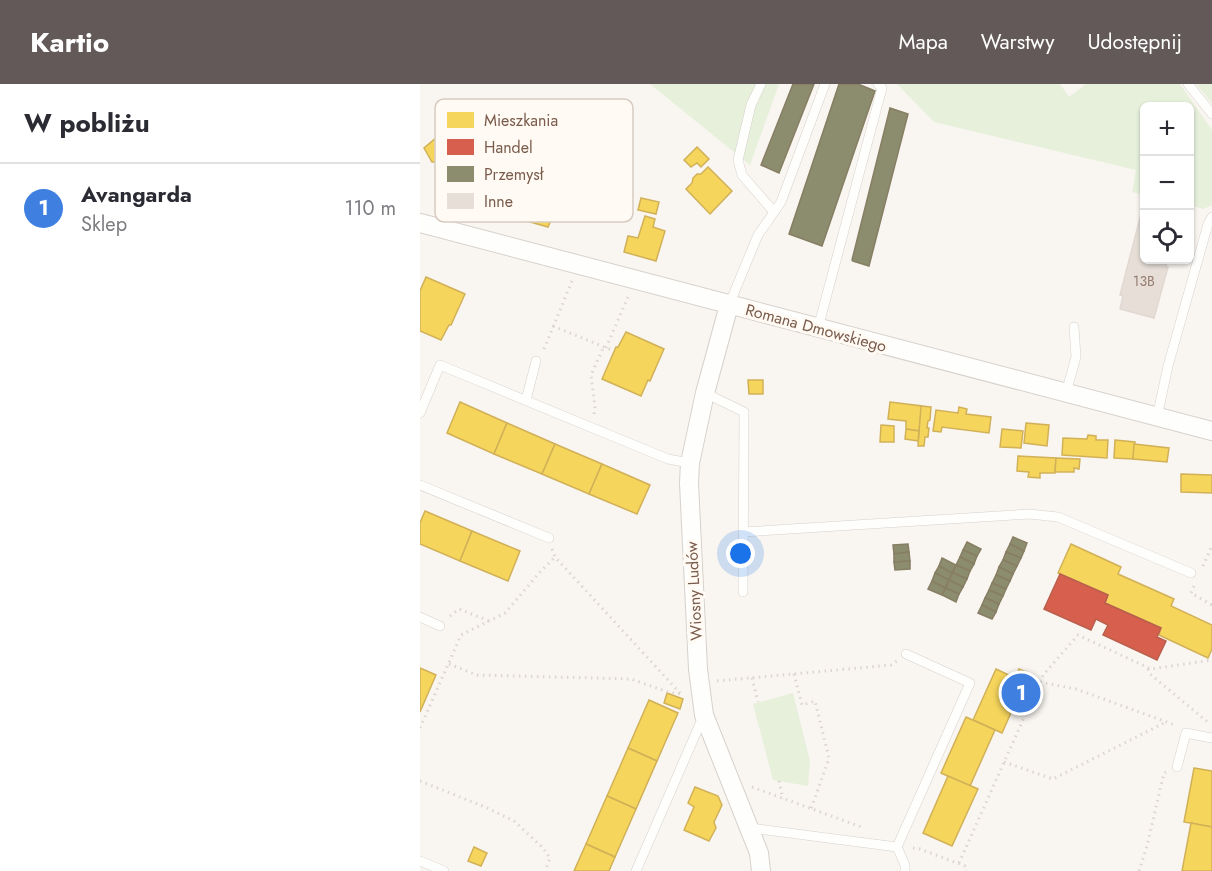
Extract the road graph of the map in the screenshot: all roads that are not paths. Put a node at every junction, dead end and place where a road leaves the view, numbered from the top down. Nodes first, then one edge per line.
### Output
1 (761, 84) edge
2 (825, 84) edge
3 (878, 84) edge
4 (1188, 84) edge
5 (1212, 114) edge
6 (774, 212) junction
7 (1212, 217) edge
8 (420, 223) edge
9 (729, 305) junction
10 (1074, 327) dead end
11 (818, 328) junction
12 (536, 361) road end
13 (705, 393) junction
14 (1066, 393) junction
15 (525, 400) junction
16 (420, 413) edge
17 (1157, 417) junction
18 (1212, 432) edge
19 (690, 463) junction
20 (420, 484) edge
21 (743, 532) junction
22 (549, 538) road end
23 (1191, 573) dead end
24 (743, 591) dead end
25 (420, 617) edge
26 (440, 626) dead end
27 (906, 654) road end
28 (704, 715) junction
29 (1212, 738) edge
30 (1177, 767) road end
31 (750, 828) junction
32 (897, 847) junction
33 (420, 861) edge
34 (760, 862) edge
35 (444, 871) edge
36 (636, 871) edge
37 (752, 871) edge
38 (905, 871) edge

1 - 6 lane
2 - 6 lane
3 - 11 lane
4 - 5 lane
6 - 9 lane
7 - 17 lane
8 - 9 street, Romana Dmowskiego
9 - 11 street, Romana Dmowskiego
9 - 13 street, Wiosny Ludów
10 - 14 lane
11 - 14 street, Romana Dmowskiego
12 - 15 lane
13 - 19 street, Wiosny Ludów
13 - 21 lane
14 - 17 street, Romana Dmowskiego
15 - 16 lane
15 - 19 lane
17 - 18 street, Romana Dmowskiego
19 - 28 street, Wiosny Ludów
20 - 22 lane
21 - 23 lane
21 - 24 lane
25 - 26 lane
27 - 32 lane
28 - 31 street, Wiosny Ludów
28 - 36 lane
29 - 30 lane
31 - 32 lane
31 - 34 street, Wiosny Ludów
32 - 38 lane
33 - 35 lane
34 - 37 lane

